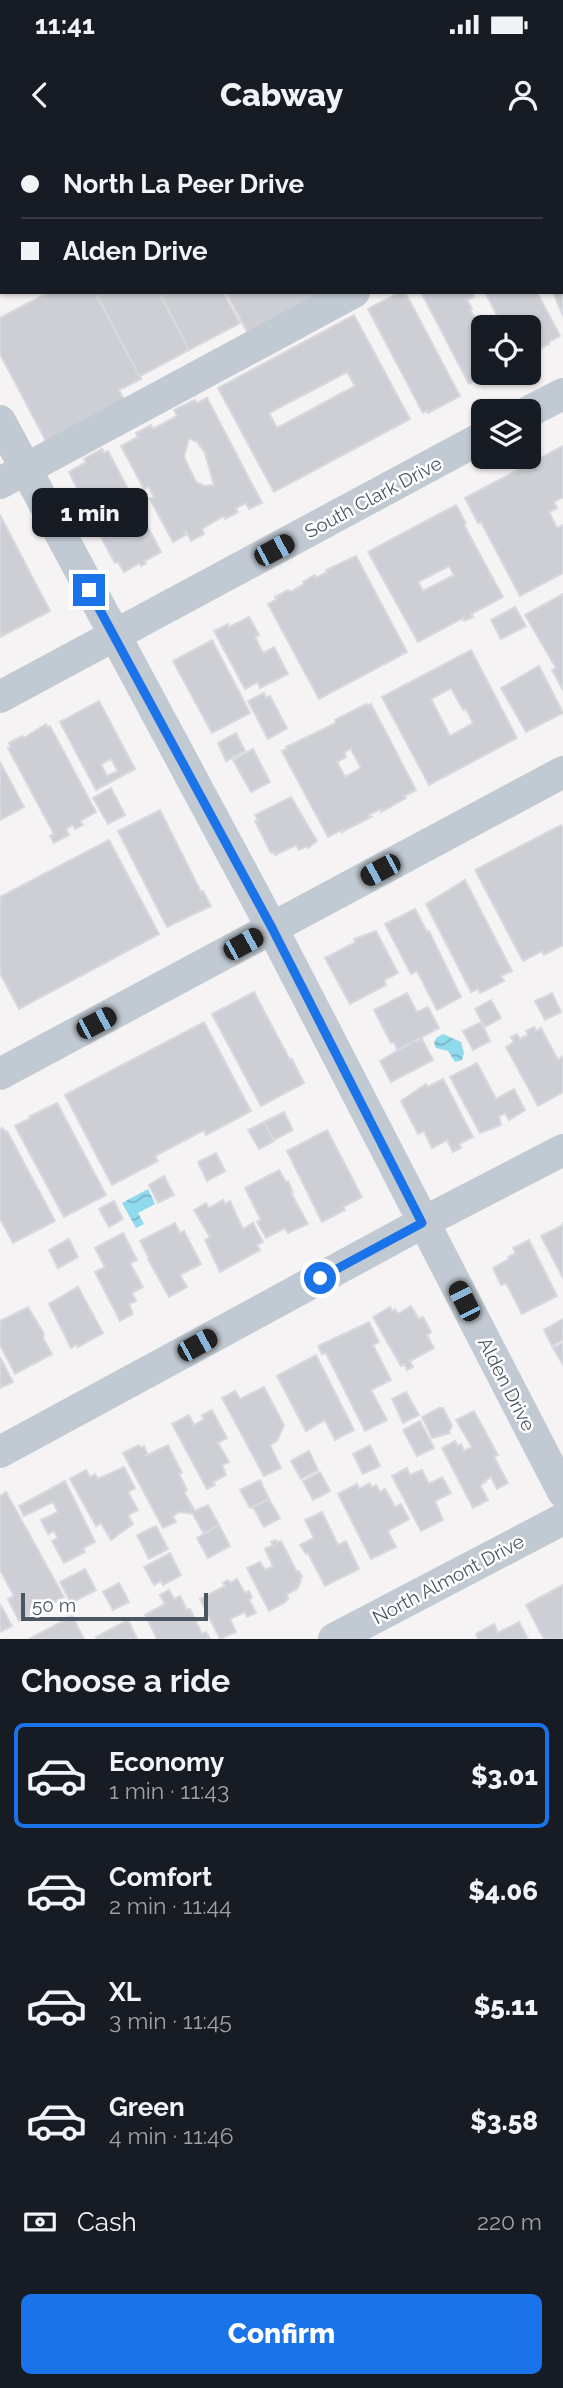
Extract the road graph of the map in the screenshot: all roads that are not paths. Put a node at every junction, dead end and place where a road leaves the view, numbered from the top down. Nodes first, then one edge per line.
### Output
1 (350, 294) edge
2 (563, 394) edge
3 (541, 405) edge
4 (0, 421) edge
5 (471, 443) edge
6 (13, 476) edge
7 (115, 636) junction
8 (0, 697) edge
9 (563, 772) edge
10 (272, 928) junction
11 (0, 1074) edge
12 (563, 1150) edge
13 (422, 1223) junction
14 (0, 1452) edge
15 (563, 1493) edge
16 (563, 1519) edge
17 (334, 1639) edge

1 - 6 street
2 - 3 street
4 - 6 street, Alden Drive
5 - 7 street, South Clark Drive
6 - 7 street, Alden Drive
7 - 8 street, South Clark Drive
7 - 10 street, Alden Drive
9 - 10 street
10 - 11 street
10 - 13 street, Alden Drive
12 - 13 street
13 - 14 street
13 - 15 street, Alden Drive
16 - 17 street, North Almont Drive

